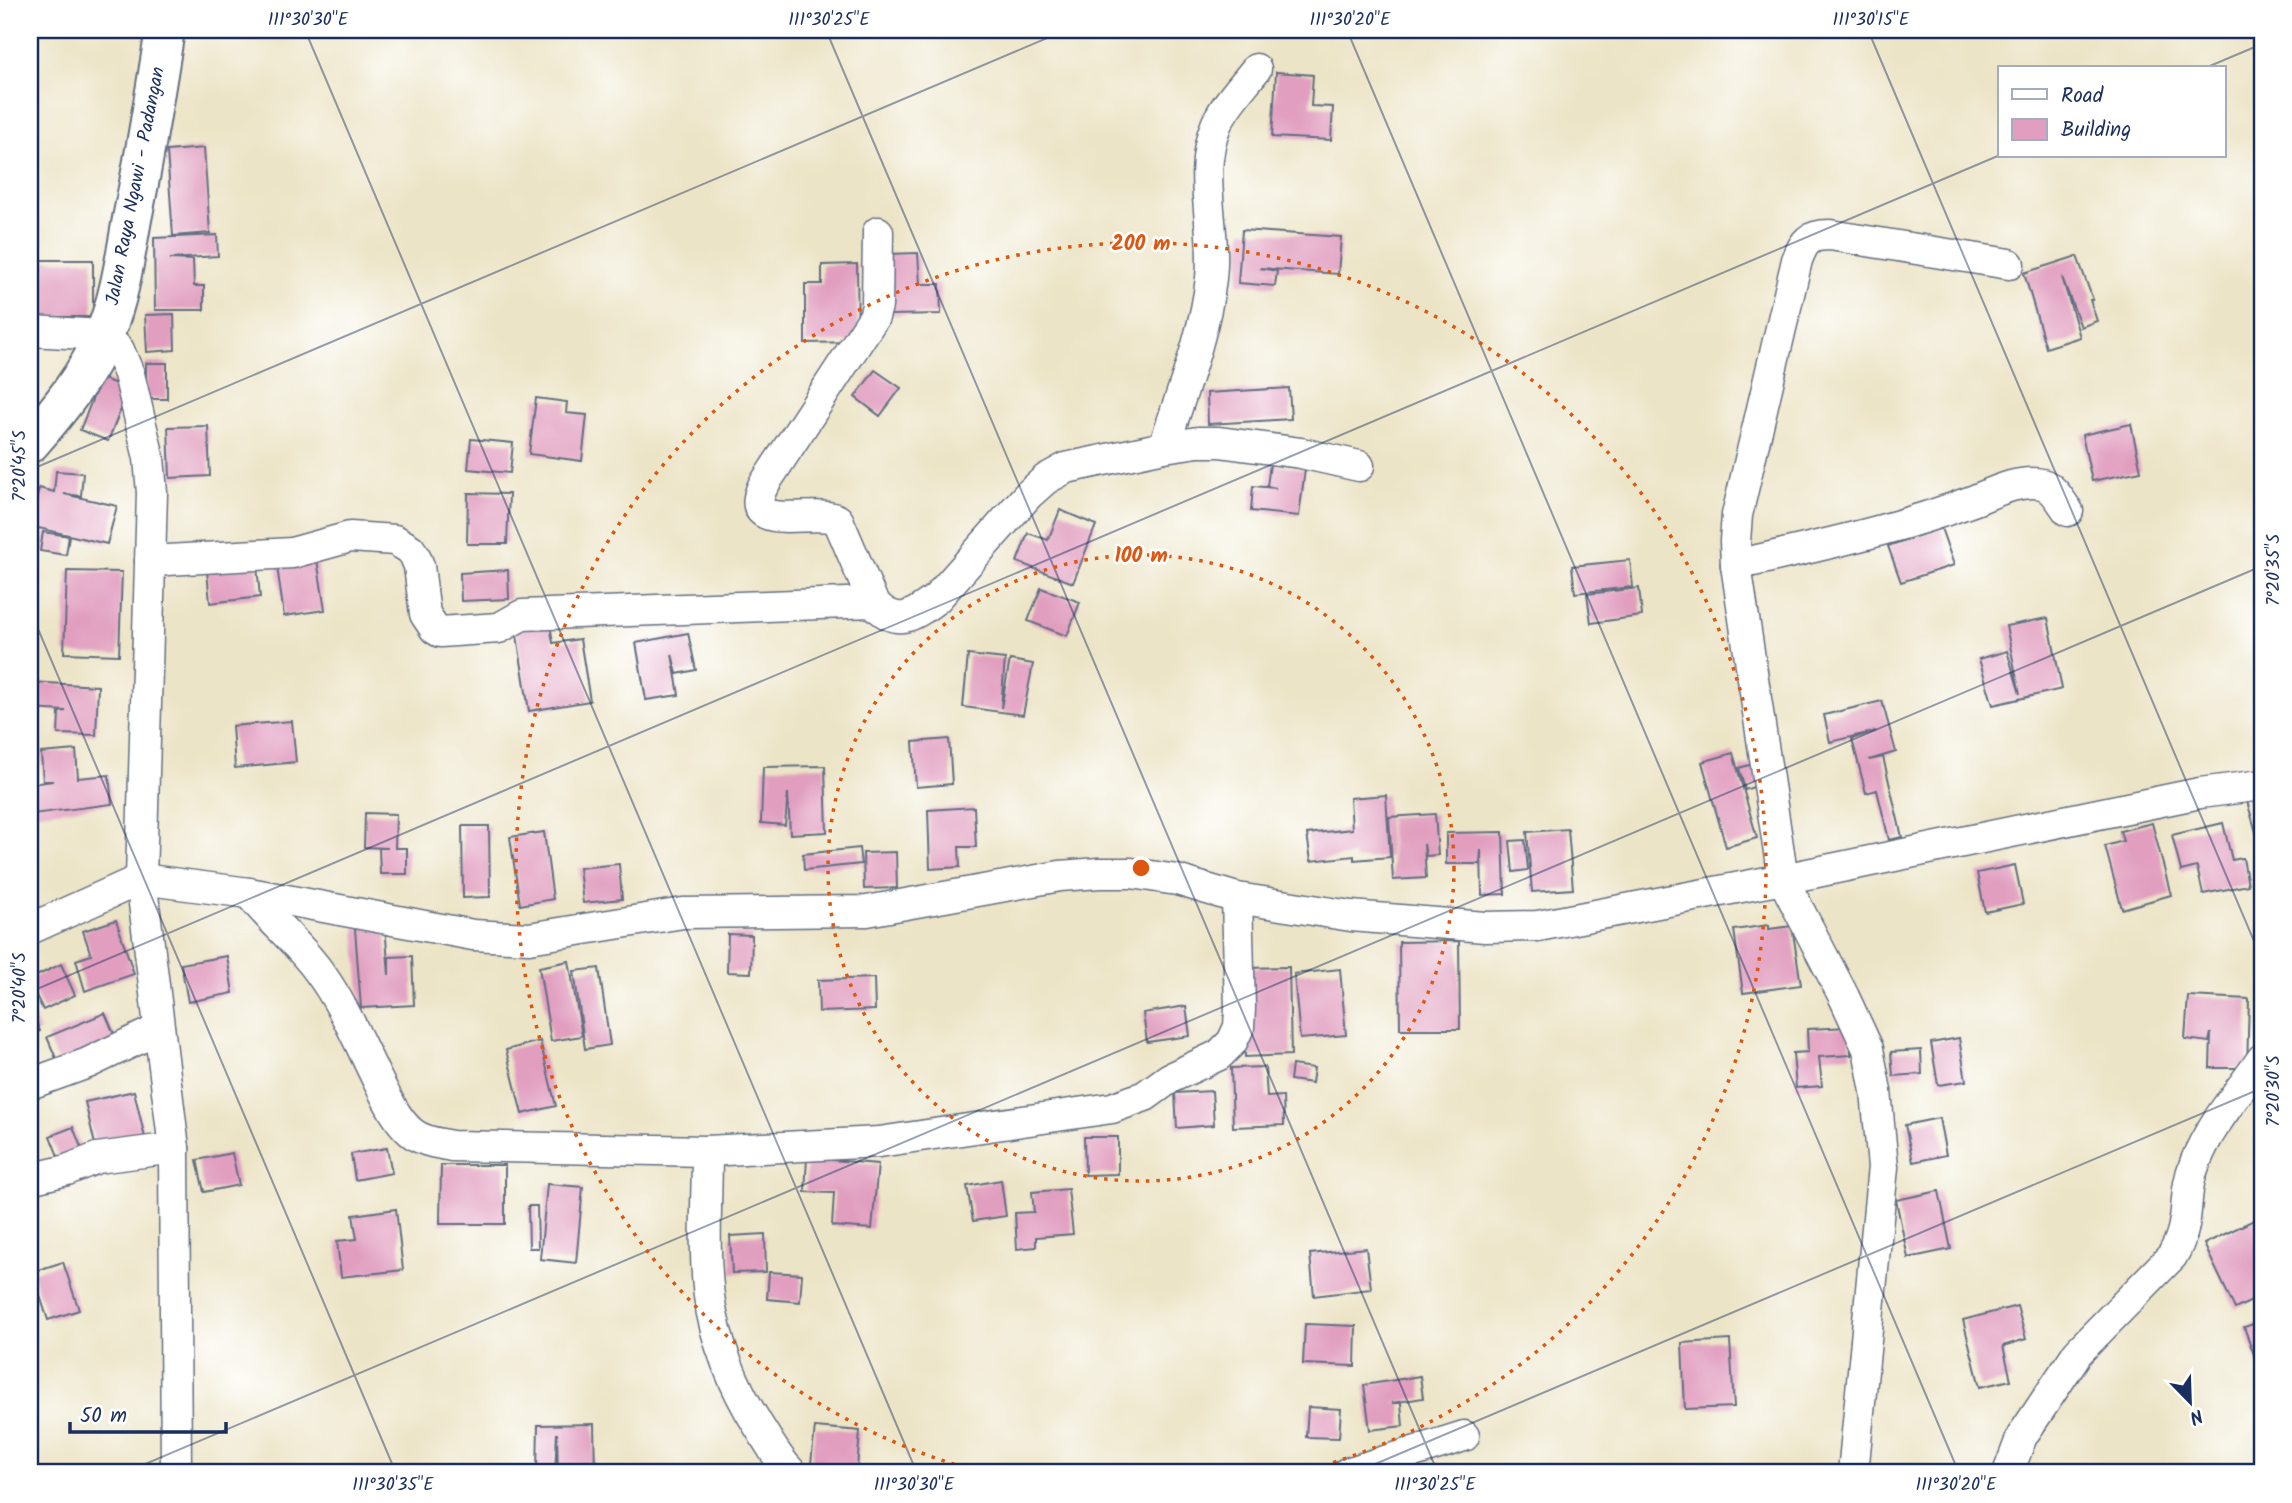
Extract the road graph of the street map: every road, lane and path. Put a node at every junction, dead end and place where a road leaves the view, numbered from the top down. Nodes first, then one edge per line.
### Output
1 (165, 30) edge
2 (1256, 69) dead end
3 (878, 232) dead end
4 (2010, 264) dead end
5 (30, 331) edge
6 (104, 335) junction
7 (30, 443) edge
8 (1164, 447) junction
9 (1359, 466) dead end
10 (2068, 510) dead end
11 (150, 561) junction
12 (1736, 565) junction
13 (873, 602) junction
14 (2262, 785) edge
15 (141, 879) junction
16 (1783, 879) junction
17 (249, 893) junction
18 (1237, 898) junction
19 (30, 929) edge
20 (159, 1029) junction
21 (2262, 1059) edge
22 (30, 1084) edge
23 (174, 1148) junction
24 (707, 1151) junction
25 (30, 1179) edge
26 (1464, 1436) dead end
27 (176, 1473) edge
28 (792, 1473) edge
29 (1346, 1473) edge
30 (1853, 1473) edge
31 (2008, 1473) edge

1 - 6 highway, Jalan Raya Ngawi - Padangan
2 - 8 street
3 - 13 street
4 - 12 street
5 - 6 street
6 - 7 highway, Jalan Raya Ngawi - Padangan
6 - 11 street
8 - 9 street
8 - 13 street
10 - 12 street
11 - 13 street
11 - 15 street
12 - 16 street
14 - 16 street
15 - 17 street
15 - 19 street
15 - 20 street
16 - 18 street
16 - 30 street
17 - 18 street
17 - 24 street
18 - 24 street
20 - 22 street
20 - 23 street
21 - 31 street
23 - 25 street
23 - 27 street
24 - 28 street
26 - 29 street

